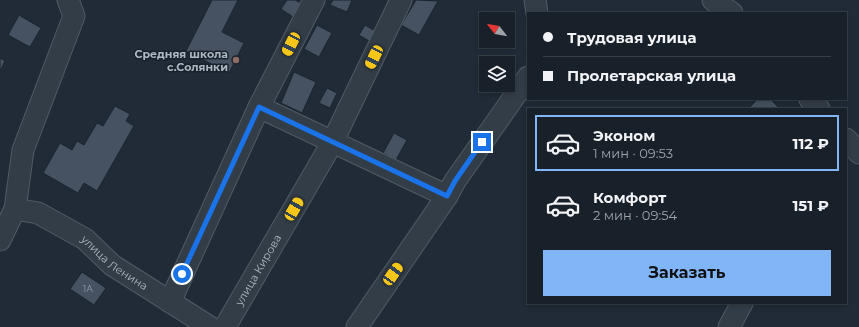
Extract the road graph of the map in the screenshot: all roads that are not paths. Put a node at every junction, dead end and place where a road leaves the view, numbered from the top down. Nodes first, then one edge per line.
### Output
1 (68, 0) edge
2 (314, 0) edge
3 (401, 0) edge
4 (535, 0) edge
5 (713, 0) edge
6 (733, 8) edge
7 (537, 12) edge
8 (527, 78) edge
9 (811, 100) edge
10 (259, 107) junction
11 (818, 108) edge
12 (332, 143) junction
13 (447, 196) junction
14 (15, 209) junction
15 (0, 240) edge
16 (170, 302) junction
17 (741, 304) edge
18 (210, 327) edge
19 (225, 327) edge
20 (356, 327) edge
21 (729, 327) edge

1 - 14 street
2 - 10 street
3 - 12 street, улица Кирова
4 - 7 street
5 - 6 street
8 - 13 street
9 - 11 street
10 - 12 street
10 - 16 street
12 - 13 street
12 - 19 street, улица Кирова
13 - 20 street
14 - 15 street
14 - 16 street, улица Ленина
16 - 18 street, улица Ленина
17 - 21 street

